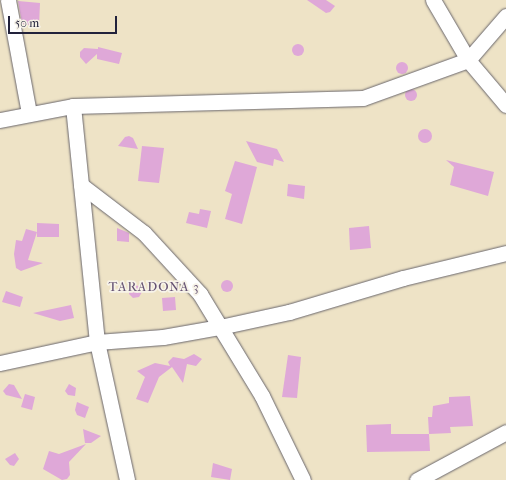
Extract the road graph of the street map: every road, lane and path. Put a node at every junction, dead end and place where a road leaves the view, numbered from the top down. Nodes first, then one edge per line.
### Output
1 (8, 0) edge
2 (433, 0) edge
3 (506, 16) edge
4 (468, 60) junction
5 (506, 105) edge
6 (73, 106) junction
7 (29, 113) junction
8 (0, 120) edge
9 (81, 185) junction
10 (506, 253) edge
11 (220, 327) junction
12 (97, 342) junction
13 (0, 363) edge
14 (506, 432) edge
15 (127, 480) edge
16 (303, 480) edge
17 (417, 480) edge

1 - 7 street
2 - 4 street
3 - 4 street
4 - 5 street
4 - 6 street
6 - 7 street
6 - 9 street
7 - 8 street
9 - 11 street
9 - 12 street
10 - 11 street
11 - 12 street
11 - 16 street
12 - 13 street
12 - 15 street
14 - 17 street

